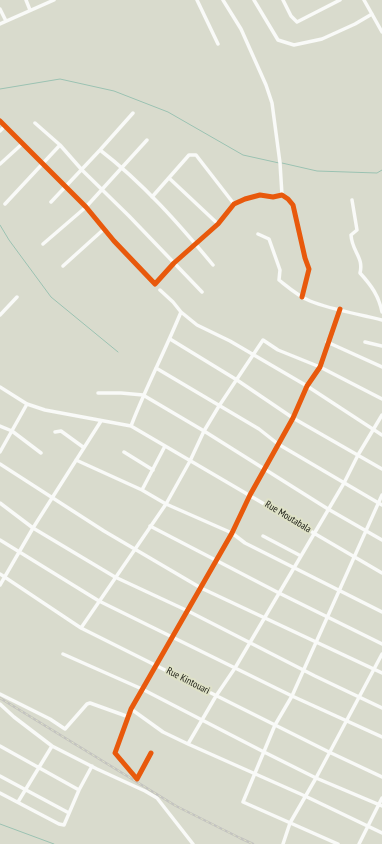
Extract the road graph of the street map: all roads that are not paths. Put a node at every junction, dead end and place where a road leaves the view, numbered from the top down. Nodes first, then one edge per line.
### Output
1 (26, 0) edge
2 (53, 0) edge
3 (196, 0) edge
4 (223, 0) edge
5 (254, 0) edge
6 (283, 0) edge
7 (340, 0) edge
8 (364, 0) edge
9 (0, 9) edge
10 (30, 10) junction
11 (372, 14) junction
12 (6, 21) junction
13 (0, 24) edge
14 (382, 32) edge
15 (218, 44) dead end
16 (133, 113) dead end
17 (0, 121) edge
18 (35, 123) dead end
19 (5, 126) junction
20 (0, 131) edge
21 (148, 140) dead end
22 (22, 144) junction
23 (60, 145) junction
24 (100, 150) junction
25 (0, 164) edge
26 (43, 164) junction
27 (123, 168) junction
28 (82, 170) junction
29 (169, 178) junction
30 (65, 186) junction
31 (102, 190) junction
32 (282, 195) junction
33 (152, 197) junction
34 (352, 200) dead end
35 (51, 202) dead end
36 (5, 204) dead end
37 (234, 204) junction
38 (86, 207) junction
39 (218, 224) junction
40 (104, 229) junction
41 (258, 234) dead end
42 (43, 244) dead end
43 (196, 244) junction
44 (174, 263) junction
45 (214, 265) dead end
46 (63, 266) dead end
47 (160, 290) dead end
48 (202, 292) dead end
49 (17, 297) dead end
50 (302, 297) junction
51 (340, 309) junction
52 (181, 312) junction
53 (382, 312) edge
54 (0, 315) edge
55 (382, 320) edge
56 (170, 339) junction
57 (327, 342) junction
58 (365, 342) dead end
59 (382, 346) edge
60 (254, 355) junction
61 (382, 366) edge
62 (320, 367) junction
63 (156, 368) junction
64 (237, 380) junction
65 (307, 386) junction
66 (0, 387) edge
67 (98, 393) dead end
68 (143, 395) junction
69 (382, 399) edge
70 (27, 404) junction
71 (219, 406) junction
72 (382, 415) edge
73 (293, 418) junction
74 (101, 421) junction
75 (0, 426) edge
76 (131, 426) junction
77 (12, 430) junction
78 (373, 430) junction
79 (204, 431) junction
80 (55, 432) dead end
81 (382, 435) edge
82 (278, 444) junction
83 (165, 446) junction
84 (83, 447) junction
85 (0, 452) edge
86 (124, 452) dead end
87 (41, 453) dead end
88 (358, 455) junction
89 (76, 460) junction
90 (190, 461) junction
91 (0, 464) edge
92 (265, 469) junction
93 (382, 469) edge
94 (152, 470) junction
95 (344, 483) junction
96 (142, 490) junction
97 (250, 495) junction
98 (382, 495) edge
99 (52, 498) junction
100 (0, 504) edge
101 (166, 504) junction
102 (380, 504) edge
103 (328, 509) junction
104 (150, 526) junction
105 (33, 528) junction
106 (366, 531) junction
107 (232, 533) junction
108 (315, 533) junction
109 (262, 536) dead end
110 (0, 540) edge
111 (382, 540) edge
112 (135, 549) junction
113 (20, 552) junction
114 (301, 556) junction
115 (355, 557) junction
116 (217, 560) junction
117 (294, 568) junction
118 (382, 573) edge
119 (0, 574) edge
120 (5, 577) junction
121 (116, 577) junction
122 (0, 586) edge
123 (201, 588) junction
124 (339, 591) junction
125 (279, 593) junction
126 (99, 601) junction
127 (188, 612) junction
128 (382, 612) edge
129 (328, 616) junction
130 (264, 618) junction
131 (81, 628) junction
132 (173, 638) junction
133 (317, 642) junction
134 (249, 643) junction
135 (382, 644) edge
136 (63, 654) dead end
137 (382, 654) edge
138 (156, 665) junction
139 (235, 668) junction
140 (304, 670) junction
141 (374, 670) junction
142 (382, 673) edge
143 (142, 689) junction
144 (0, 694) edge
145 (216, 696) junction
146 (292, 696) junction
147 (360, 696) junction
148 (0, 704) edge
149 (382, 708) edge
150 (131, 709) junction
151 (129, 717) junction
152 (202, 720) junction
153 (346, 721) junction
154 (275, 725) junction
155 (382, 737) edge
156 (188, 744) junction
157 (0, 746) edge
158 (52, 746) junction
159 (264, 752) junction
160 (329, 752) junction
161 (151, 753) dead end
162 (92, 766) junction
163 (39, 768) junction
164 (254, 774) junction
165 (0, 776) edge
166 (382, 777) edge
167 (316, 778) junction
168 (25, 789) junction
169 (79, 790) junction
170 (0, 793) edge
171 (305, 796) junction
172 (382, 798) edge
173 (18, 802) junction
174 (381, 805) edge
175 (69, 813) junction
176 (290, 823) junction
177 (368, 826) junction
178 (382, 833) edge
179 (193, 844) edge
180 (282, 844) edge
181 (338, 844) edge
182 (359, 844) edge

1 - 10 street
2 - 10 street
3 - 15 street
4 - 32 street
5 - 11 street
6 - 7 street
8 - 11 street
9 - 12 street
10 - 12 street
11 - 14 street
12 - 13 street
16 - 24 street
17 - 19 street
18 - 23 street
19 - 20 street
19 - 22 street
21 - 27 street
22 - 25 street
22 - 26 street
23 - 26 street
23 - 28 street
24 - 27 street
24 - 28 street
26 - 30 street
26 - 36 street
27 - 31 street
27 - 33 street
28 - 30 street
28 - 31 street
29 - 33 street
29 - 37 street
29 - 39 street
30 - 35 street
30 - 38 street
31 - 38 street
31 - 44 street
32 - 37 street
32 - 50 street
33 - 43 street
34 - 53 street
37 - 39 street
38 - 40 street
38 - 42 street
39 - 43 street
40 - 44 street
40 - 46 street
41 - 50 street
43 - 44 street
43 - 45 street
44 - 48 street
47 - 52 street
49 - 54 street
50 - 51 street
51 - 55 street
51 - 57 street
52 - 56 street
52 - 60 street
56 - 63 street
56 - 64 street
57 - 61 street
57 - 62 street
58 - 59 street
60 - 62 street
60 - 64 street
60 - 65 street
62 - 65 street
62 - 69 street
63 - 68 street
63 - 71 street
64 - 71 street
64 - 73 street
65 - 73 street
65 - 78 street
66 - 70 street
67 - 68 street
68 - 76 street
68 - 79 street
70 - 74 street
70 - 77 street
71 - 79 street
71 - 82 street
72 - 78 street
73 - 82 street
73 - 88 street
74 - 76 street
74 - 84 street
75 - 77 street
76 - 83 street, Rue Moutabala
77 - 85 street
77 - 87 street
78 - 81 street
78 - 88 street
79 - 90 street
79 - 92 street
80 - 84 street
82 - 92 street
82 - 95 street
83 - 90 street, Rue Moutabala
83 - 94 street
84 - 89 street
86 - 94 street
88 - 93 street
88 - 95 street
89 - 96 street
89 - 99 street
90 - 97 street, Rue Moutabala
90 - 101 street
91 - 99 street
92 - 97 street
92 - 103 street
94 - 96 street
95 - 102 street
95 - 103 street
96 - 101 street
97 - 107 street
97 - 108 street, Rue Moutabala
98 - 102 street
99 - 105 street
99 - 112 street
100 - 105 street
101 - 104 street
101 - 107 street
102 - 106 street
103 - 106 street
103 - 108 street
104 - 112 street
104 - 116 street
105 - 113 street
105 - 121 street
106 - 111 street
106 - 115 street
107 - 116 street
107 - 117 street
108 - 114 street
108 - 115 street, Rue Moutabala
109 - 114 street
110 - 113 street
112 - 121 street
112 - 123 street
113 - 120 street
113 - 126 street
114 - 117 street
115 - 118 street, Rue Moutabala
115 - 124 street
116 - 123 street
116 - 125 street
117 - 124 street
117 - 125 street
119 - 120 street, Rue Kintouari
120 - 122 street
120 - 131 street, Rue Kintouari
121 - 126 street
121 - 127 street
123 - 127 street
123 - 130 street
124 - 128 street
124 - 129 street
125 - 129 street
125 - 130 street
126 - 131 street
126 - 132 street
127 - 132 street
127 - 134 street
129 - 133 street
129 - 135 street
130 - 133 street
130 - 134 street
131 - 138 street, Rue Kintouari
132 - 138 street
132 - 139 street
133 - 140 street
133 - 141 street
134 - 139 street
134 - 140 street
136 - 143 street
137 - 141 street
138 - 143 street
138 - 145 street, Rue Kintouari
139 - 145 street
139 - 146 street
140 - 146 street
140 - 147 street
141 - 142 street
141 - 147 street
143 - 150 street
143 - 152 street
144 - 151 street
145 - 152 street
145 - 154 street, Rue Kintouari
146 - 153 street
146 - 154 street
147 - 149 street
147 - 153 street
148 - 158 street
150 - 151 street
150 - 156 street
151 - 161 street
152 - 156 street
152 - 159 street
153 - 155 street
153 - 160 street
154 - 159 street
154 - 160 street, Rue Kintouari
156 - 164 street
157 - 163 street
158 - 162 street
158 - 163 street
159 - 164 street
159 - 167 street
160 - 166 street, Rue Kintouari
160 - 167 street
162 - 169 street
162 - 179 street
163 - 168 street
163 - 169 street
164 - 171 street
164 - 176 street
165 - 168 street
167 - 171 street
167 - 174 street
168 - 173 street
168 - 175 street
169 - 175 street
170 - 173 street
171 - 176 street
171 - 177 street
172 - 174 street
173 - 175 street
174 - 177 street
176 - 180 street
176 - 181 street
177 - 178 street
177 - 182 street

